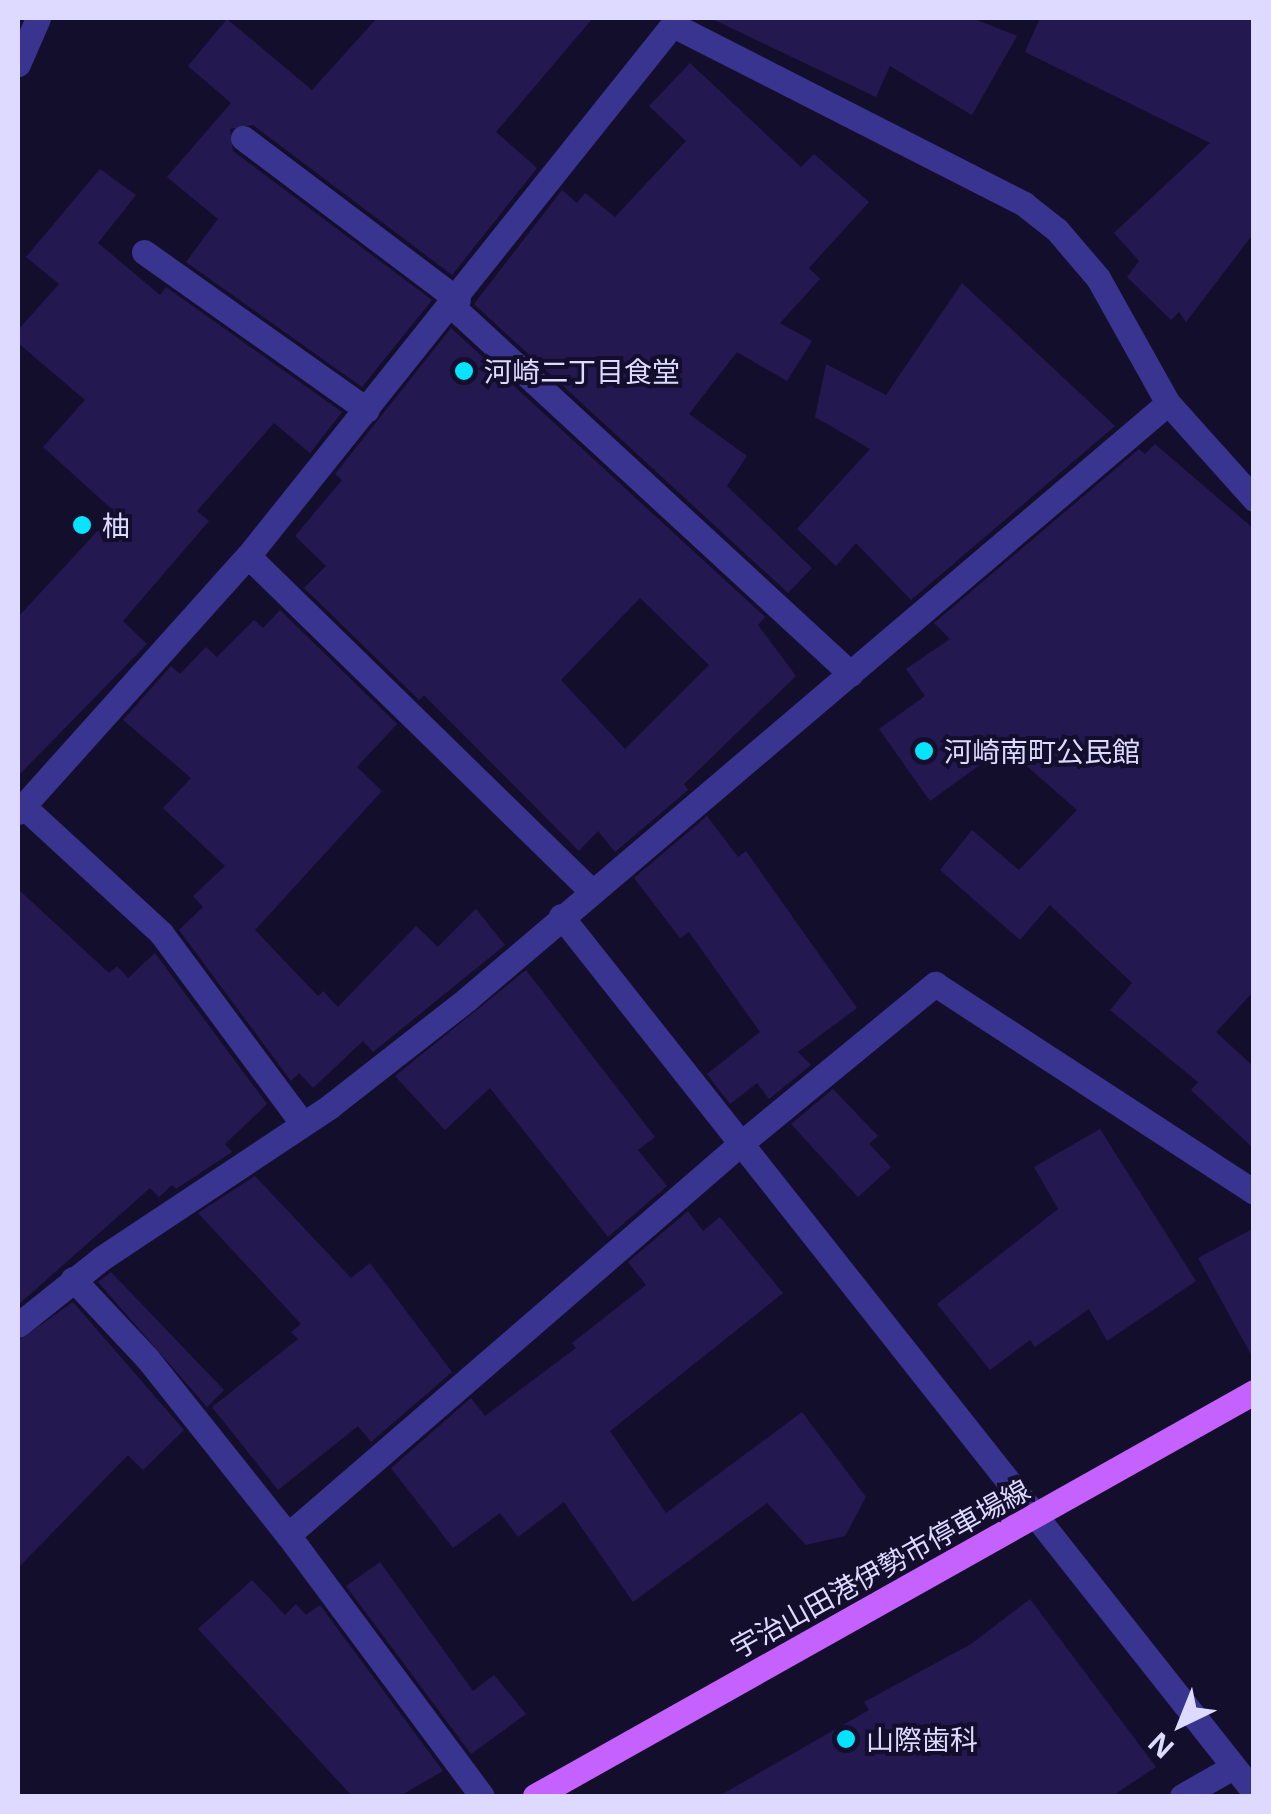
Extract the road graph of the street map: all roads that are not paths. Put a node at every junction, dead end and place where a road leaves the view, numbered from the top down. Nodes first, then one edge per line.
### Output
1 (38, 18) edge
2 (676, 22) edge
3 (18, 64) edge
4 (242, 138) dead end
5 (144, 252) dead end
6 (455, 303) junction
7 (1168, 403) junction
8 (367, 410) junction
9 (1254, 499) edge
10 (248, 556) junction
11 (852, 674) junction
12 (20, 809) edge
13 (591, 891) junction
14 (562, 916) junction
15 (302, 1122) junction
16 (738, 1144) junction
17 (1254, 1192) edge
18 (73, 1280) junction
19 (18, 1325) edge
20 (1254, 1392) edge
21 (1036, 1515) junction
22 (288, 1535) junction
23 (1233, 1767) junction
24 (1254, 1792) edge
25 (482, 1796) edge
26 (536, 1796) edge
27 (1182, 1796) edge

1 - 3 street
2 - 6 street
2 - 7 street
4 - 6 street
5 - 8 street
6 - 8 street
6 - 11 street
7 - 9 street
7 - 11 street
8 - 10 street
10 - 12 street
10 - 13 street
11 - 13 street
12 - 15 street
13 - 14 street
14 - 15 street
14 - 16 street
15 - 18 street
16 - 17 street
16 - 21 street
16 - 22 street
18 - 19 street
18 - 22 street
20 - 21 main road, 宇治山田港伊勢市停車場線
21 - 23 street
21 - 26 main road, 宇治山田港伊勢市停車場線
22 - 25 street
23 - 24 street
23 - 27 street

